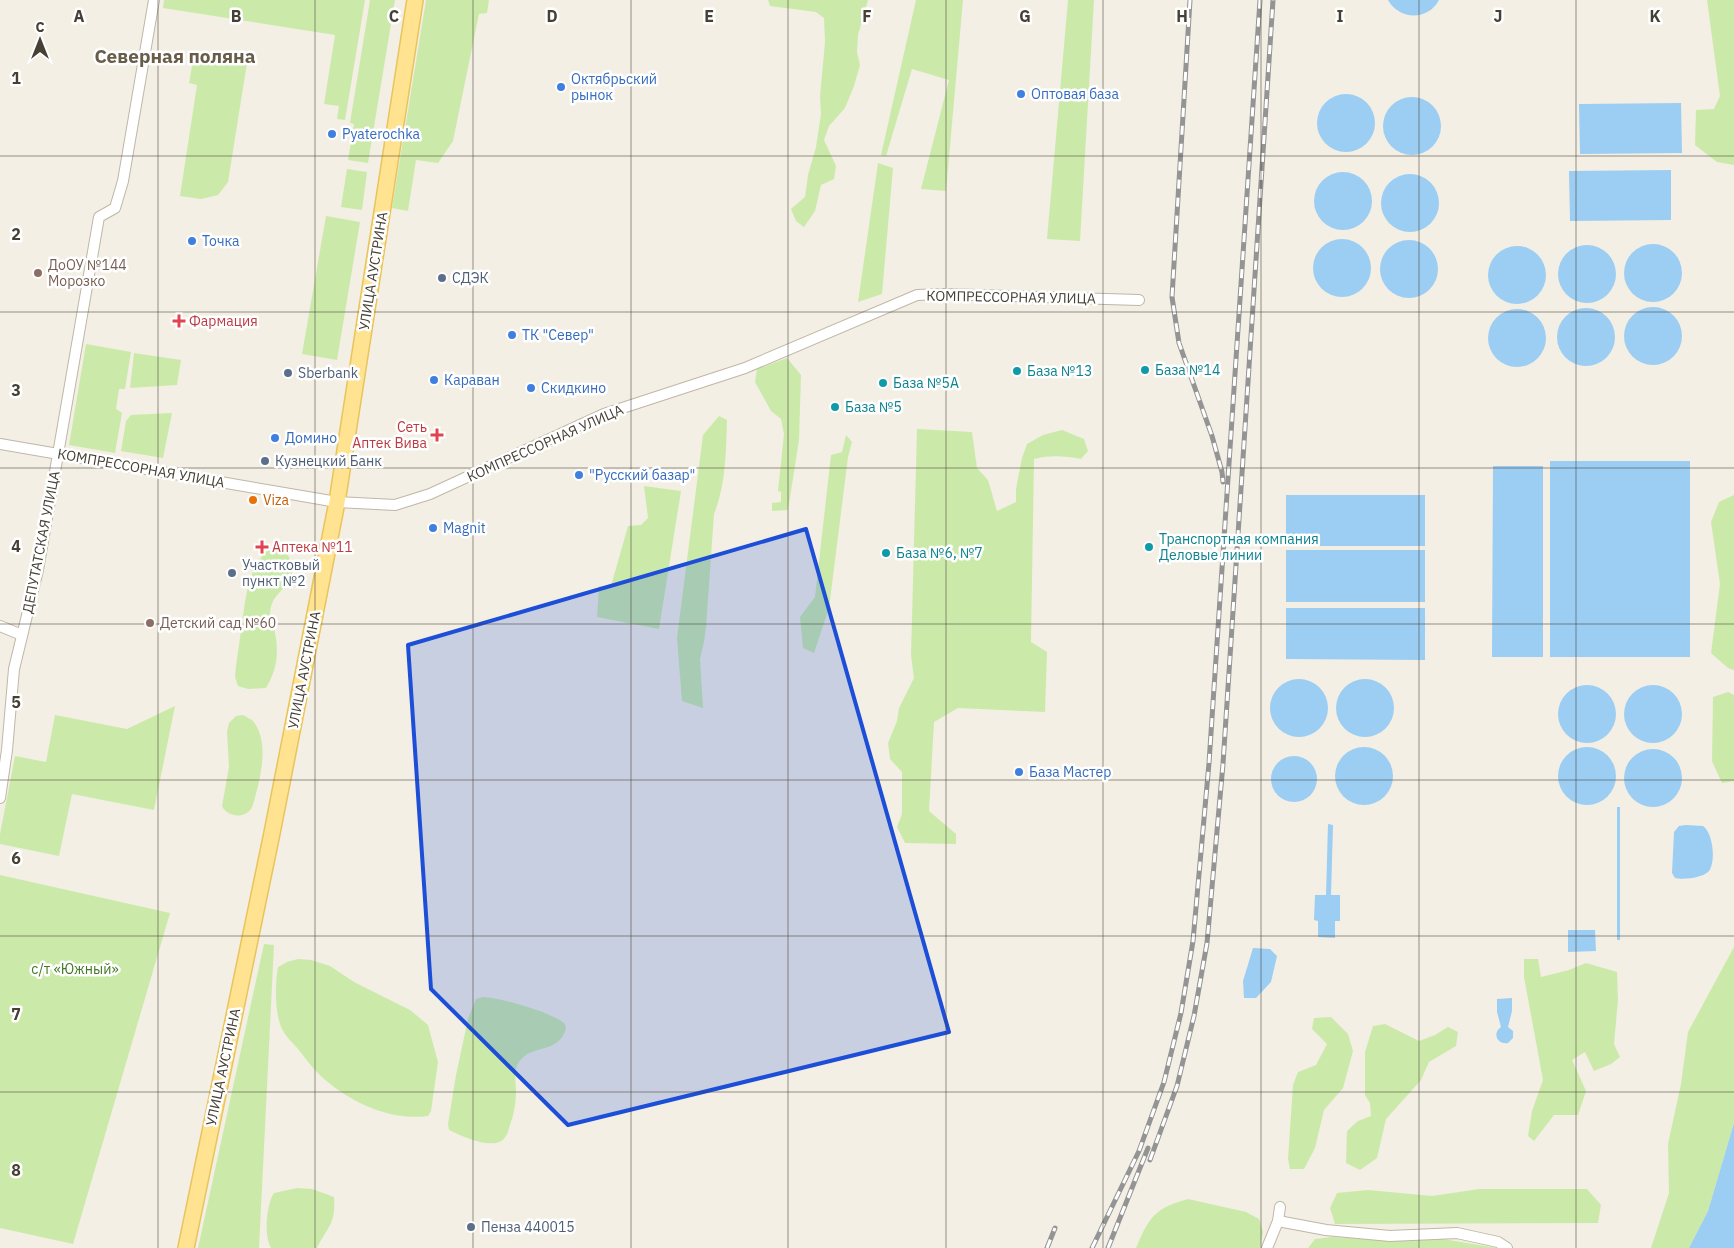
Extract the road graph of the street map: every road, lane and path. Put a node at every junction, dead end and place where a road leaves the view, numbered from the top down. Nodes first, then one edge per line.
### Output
1 (154, 0) edge
2 (415, 0) edge
3 (1138, 300) dead end
4 (0, 444) edge
5 (58, 454) junction
6 (337, 502) junction
7 (0, 626) edge
8 (22, 635) junction
9 (0, 798) edge
10 (1280, 1206) dead end
11 (1278, 1222) junction
12 (186, 1248) edge
13 (1267, 1248) edge
14 (1507, 1248) edge

1 - 5 street, ДЕПУТАТСКАЯ УЛИЦА
2 - 6 main road, УЛИЦА АУСТРИНА
3 - 6 street, КОМПРЕССОРНАЯ УЛИЦА
4 - 5 street, КОМПРЕССОРНАЯ УЛИЦА
5 - 6 street, КОМПРЕССОРНАЯ УЛИЦА
5 - 8 street, ДЕПУТАТСКАЯ УЛИЦА
6 - 12 main road, УЛИЦА АУСТРИНА
7 - 8 street
8 - 9 street, ДЕПУТАТСКАЯ УЛИЦА
10 - 11 street
11 - 13 street
11 - 14 street

